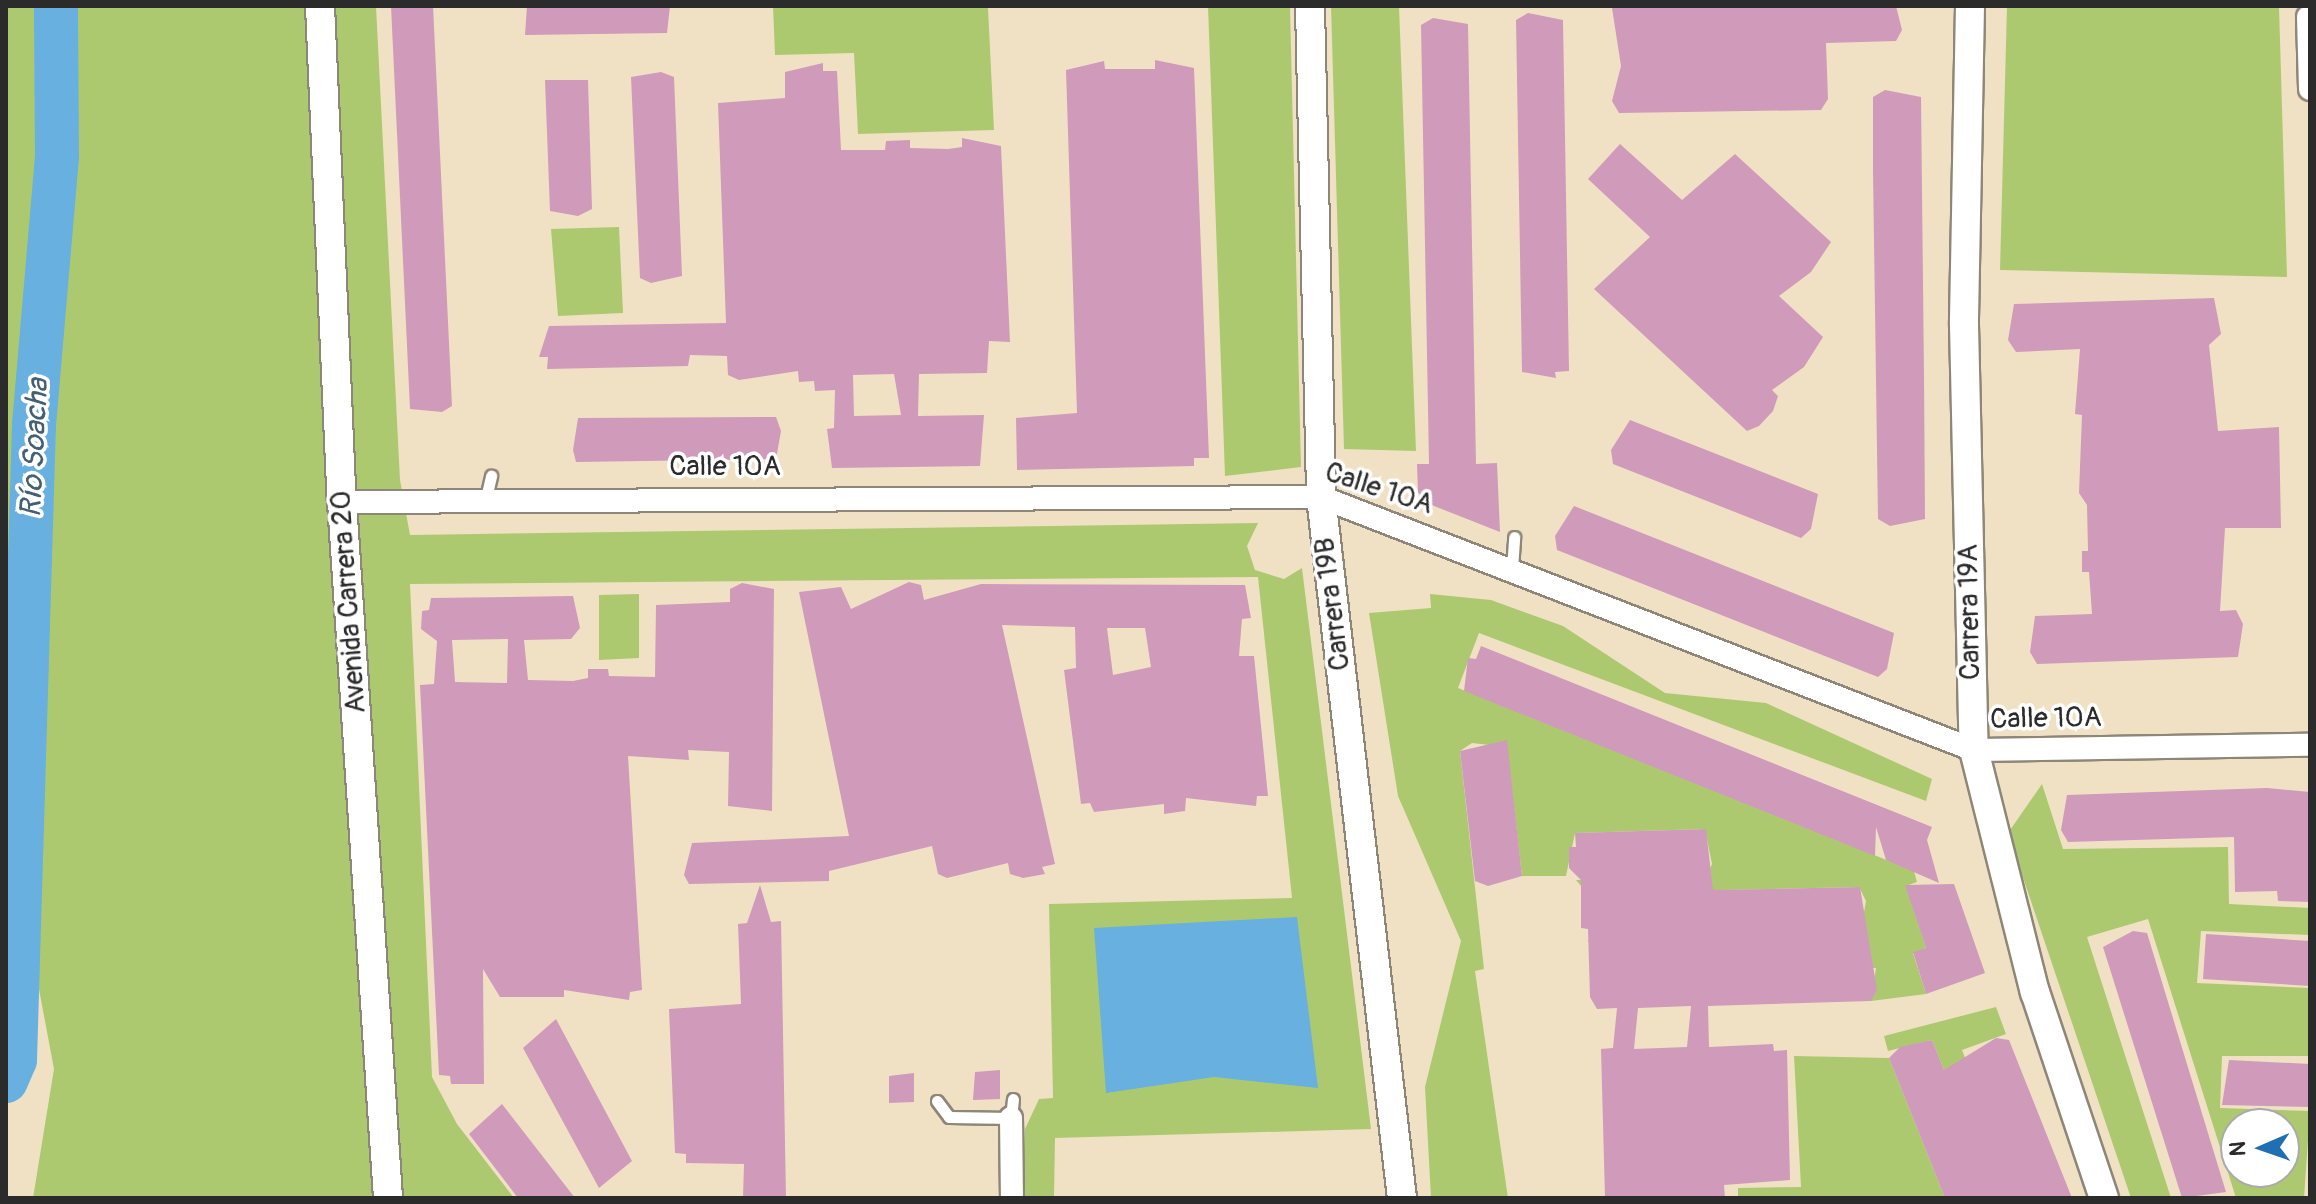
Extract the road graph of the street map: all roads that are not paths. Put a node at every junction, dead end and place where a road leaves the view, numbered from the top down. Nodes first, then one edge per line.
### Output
1 (320, 6) edge
2 (1310, 6) edge
3 (1970, 6) edge
4 (2305, 13) edge
5 (2310, 89) edge
6 (1321, 497) junction
7 (342, 502) junction
8 (1514, 537) dead end
9 (1512, 569) junction
10 (2310, 745) edge
11 (1974, 750) junction
12 (937, 1101) dead end
13 (1012, 1108) joint
14 (388, 1198) edge
15 (1012, 1198) edge
16 (1402, 1198) edge
17 (2104, 1198) edge

1 - 7 street, Avenida Carrera 20
2 - 6 street, Carrera 19B
3 - 11 street, Carrera 19A
4 - 5 street
6 - 7 street, Calle 10A
6 - 9 street, Calle 10A
6 - 16 street, Carrera 19B
7 - 14 street, Avenida Carrera 20
8 - 9 lane
9 - 11 street, Calle 10A
10 - 11 street, Calle 10A
11 - 17 street, Carrera 19A
12 - 13 lane
13 - 15 street

